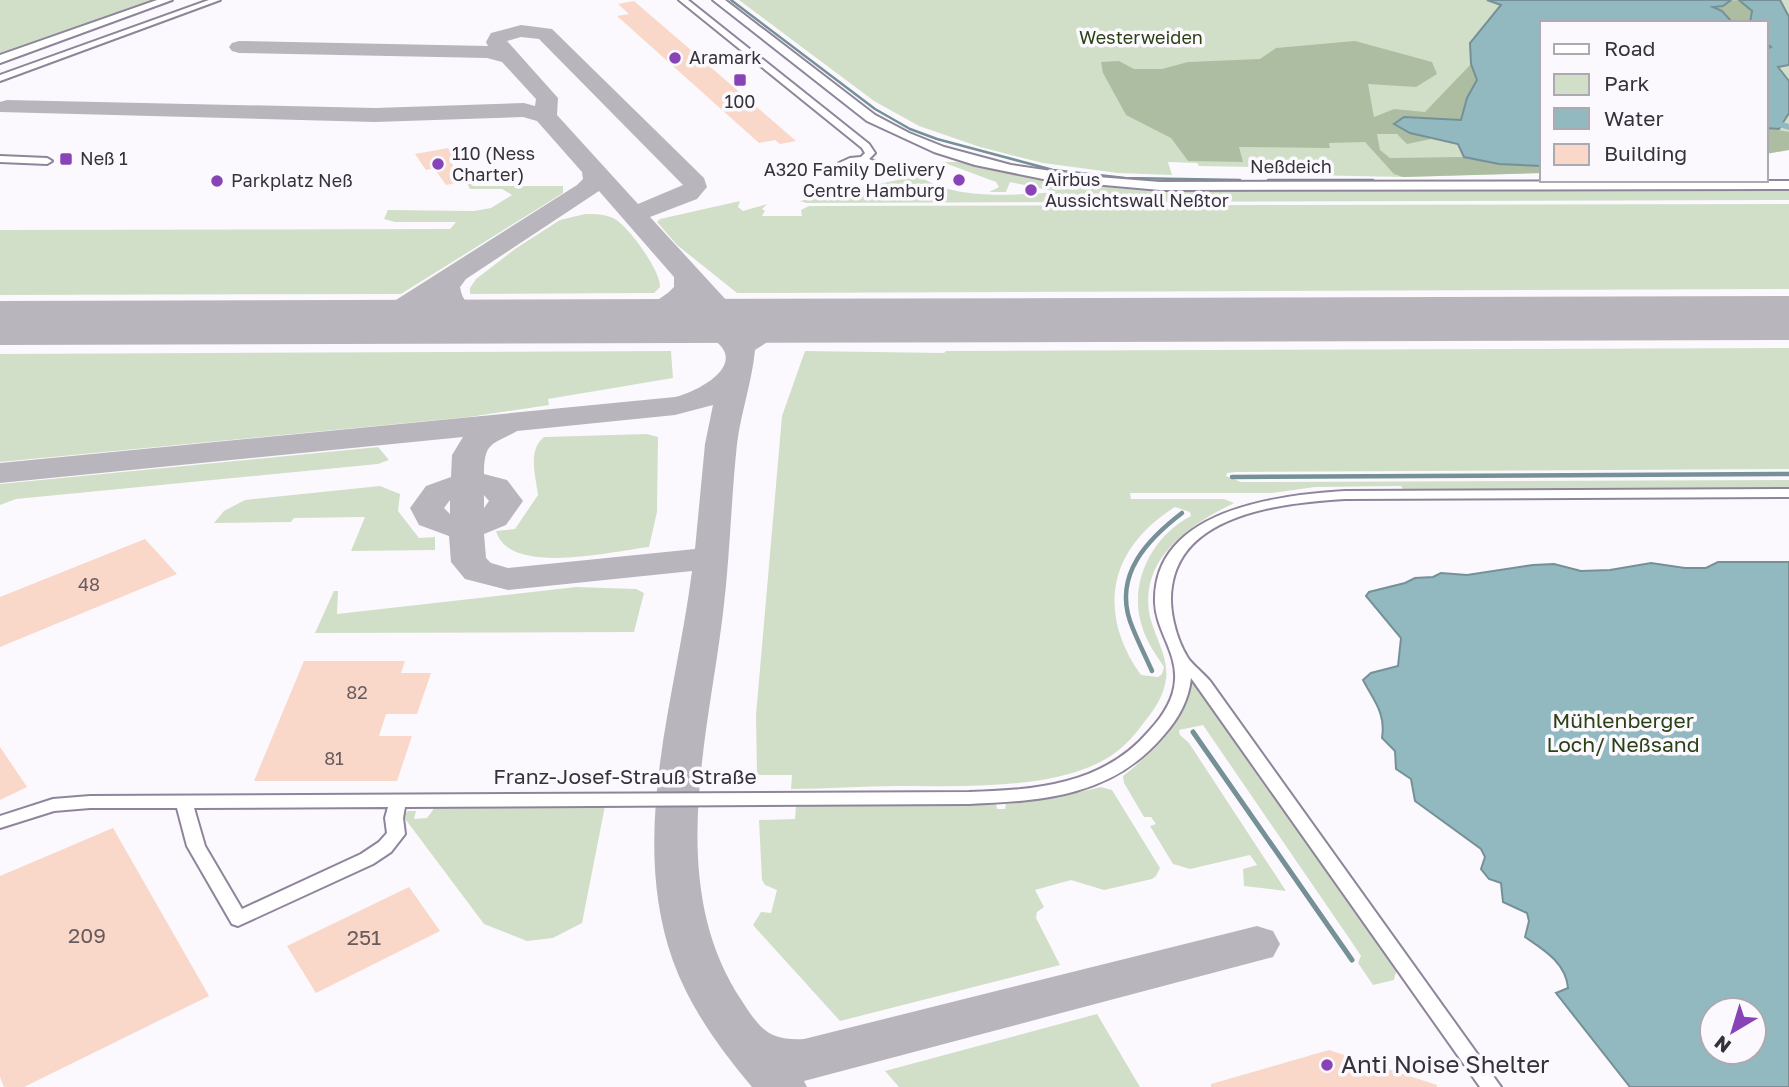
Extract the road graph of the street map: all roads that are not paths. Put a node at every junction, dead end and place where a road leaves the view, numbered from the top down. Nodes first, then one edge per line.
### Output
1 (167, 0) edge
2 (216, 0) edge
3 (683, 0) edge
4 (718, 0) edge
5 (0, 59) edge
6 (0, 78) edge
7 (0, 159) edge
8 (863, 160) junction
9 (47, 161) dead end
10 (911, 170) dead end
11 (854, 174) dead end
12 (1789, 185) edge
13 (1789, 493) edge
14 (1182, 662) junction
15 (398, 800) junction
16 (184, 801) junction
17 (0, 822) edge
18 (1491, 1087) edge

1 - 5 street
2 - 6 street
3 - 8 street
4 - 12 street, Neßdeich
7 - 9 street
8 - 10 street
8 - 11 street
13 - 14 street
14 - 15 street, Franz-Josef-Strauß Straße
14 - 18 street
15 - 16 street, Franz-Josef-Strauß Straße
15 - 16 street
16 - 17 street, Franz-Josef-Strauß Straße

